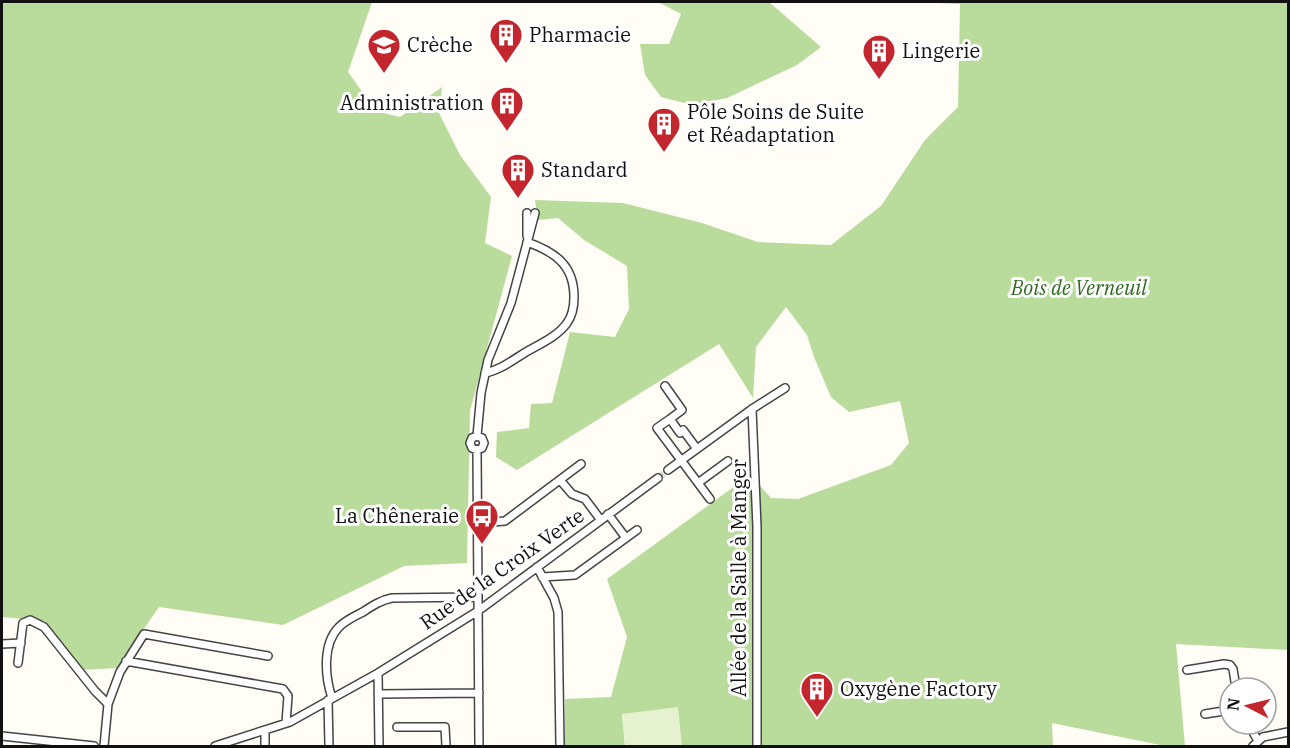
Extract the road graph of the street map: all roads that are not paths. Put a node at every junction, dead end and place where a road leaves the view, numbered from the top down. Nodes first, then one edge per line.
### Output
1 (531, 213) dead end
2 (527, 242) junction
3 (485, 373) junction
4 (665, 386) dead end
5 (785, 388) dead end
6 (752, 409) junction
7 (670, 418) junction
8 (697, 449) junction
9 (681, 461) junction
10 (728, 461) dead end
11 (580, 464) dead end
12 (668, 470) tunnel mouth
13 (658, 478) tunnel mouth
14 (560, 480) junction
15 (698, 483) junction
16 (710, 499) dead end
17 (608, 514) junction
18 (600, 519) junction
19 (478, 523) junction
20 (637, 530) dead end
21 (626, 538) junction
22 (537, 567) junction
23 (542, 577) junction
24 (478, 597) junction
25 (478, 611) junction
26 (21, 643) junction
27 (2, 644) edge
28 (268, 656) dead end
29 (126, 661) junction
30 (18, 663) dead end
31 (1186, 670) dead end
32 (378, 673) junction
33 (1234, 676) edge
34 (479, 693) junction
35 (378, 694) junction
36 (330, 699) junction
37 (108, 704) junction
38 (1218, 712) edge
39 (1205, 714) dead end
40 (286, 723) junction
41 (397, 727) dead end
42 (265, 730) junction
43 (1288, 732) edge
44 (2, 736) edge
45 (1255, 744) edge
46 (224, 745) edge
47 (94, 747) edge
48 (104, 747) edge
49 (216, 747) edge
50 (265, 747) edge
51 (329, 747) edge
52 (379, 747) edge
53 (446, 747) edge
54 (480, 747) edge
55 (560, 747) edge
56 (757, 747) edge

1 - 2 street
2 - 3 street
2 - 3 street
3 - 19 street
4 - 7 street
5 - 6 street
6 - 8 street
6 - 56 street, Allée de la Salle à Manger
7 - 8 street
7 - 9 street
8 - 9 street
9 - 12 street
9 - 15 street
10 - 15 street
11 - 14 street
13 - 17 street, Rue de la Croix Verte
14 - 18 street
14 - 19 street
15 - 16 street
17 - 18 street, Rue de la Croix Verte
17 - 21 street
18 - 22 street, Rue de la Croix Verte
19 - 24 street
20 - 21 street
21 - 23 street
22 - 23 street
22 - 25 street, Rue de la Croix Verte
23 - 55 street
24 - 25 street
24 - 36 street
25 - 32 street, Rue de la Croix Verte
25 - 34 street
26 - 27 street
26 - 30 street
26 - 37 street
28 - 29 street
29 - 37 street
29 - 40 street
31 - 33 street
32 - 35 street
32 - 36 street, Rue de la Croix Verte
34 - 35 street
34 - 54 street
35 - 52 street
36 - 40 street, Rue de la Croix Verte
36 - 51 street
37 - 48 street
38 - 39 street
40 - 42 street, Rue de la Croix Verte
41 - 53 street
42 - 46 street, Rue de la Croix Verte
42 - 50 street
43 - 45 street
44 - 47 street
46 - 49 street, Rue de la Croix Verte

